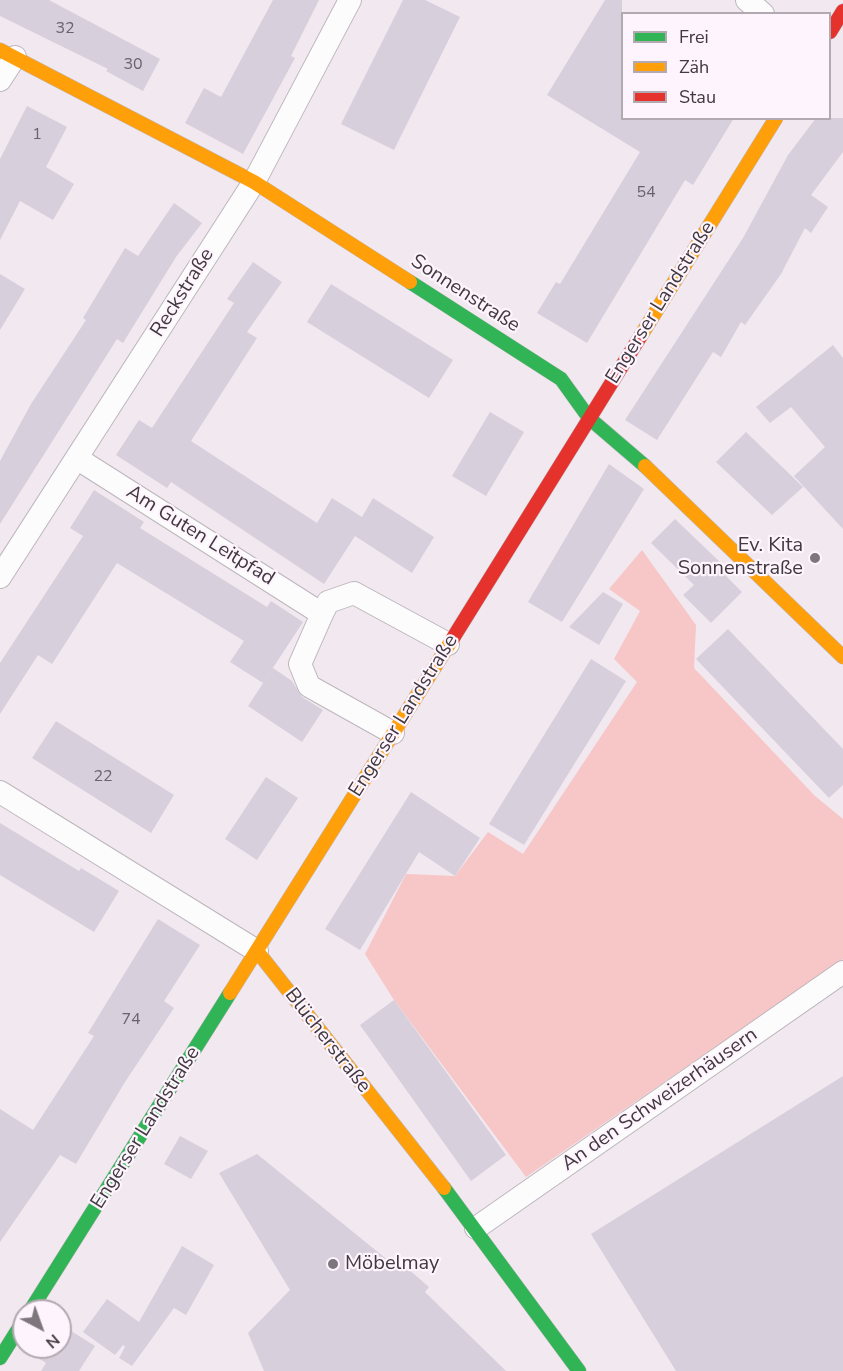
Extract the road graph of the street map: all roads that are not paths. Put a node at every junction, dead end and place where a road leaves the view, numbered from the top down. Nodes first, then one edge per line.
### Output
1 (350, 0) edge
2 (747, 0) edge
3 (843, 11) edge
4 (761, 12) edge
5 (831, 30) edge
6 (7, 54) edge
7 (0, 80) edge
8 (775, 120) edge
9 (254, 182) junction
10 (589, 418) junction
11 (78, 459) junction
12 (0, 576) edge
13 (322, 614) junction
14 (448, 644) junction
15 (843, 657) edge
16 (393, 733) junction
17 (0, 792) edge
18 (256, 951) junction
19 (843, 972) edge
20 (476, 1228) junction
21 (38, 1299) edge
22 (579, 1371) edge

1 - 9 street, Reckstraße
2 - 4 street
3 - 5 street
6 - 7 street
6 - 9 street, Sonnenstraße
8 - 10 street, Engerser Landstraße
9 - 10 street, Sonnenstraße
9 - 11 street, Reckstraße
10 - 14 street, Engerser Landstraße
10 - 15 street, Sonnenstraße
11 - 12 street, Reckstraße
11 - 13 street, Am Guten Leitpfad
13 - 14 street
13 - 16 street
14 - 16 street, Engerser Landstraße
16 - 18 street, Engerser Landstraße
17 - 18 street, Blücherstraße
18 - 20 street, Blücherstraße
18 - 21 street, Engerser Landstraße
19 - 20 street, An den Schweizerhäusern
20 - 22 street, Blücherstraße

